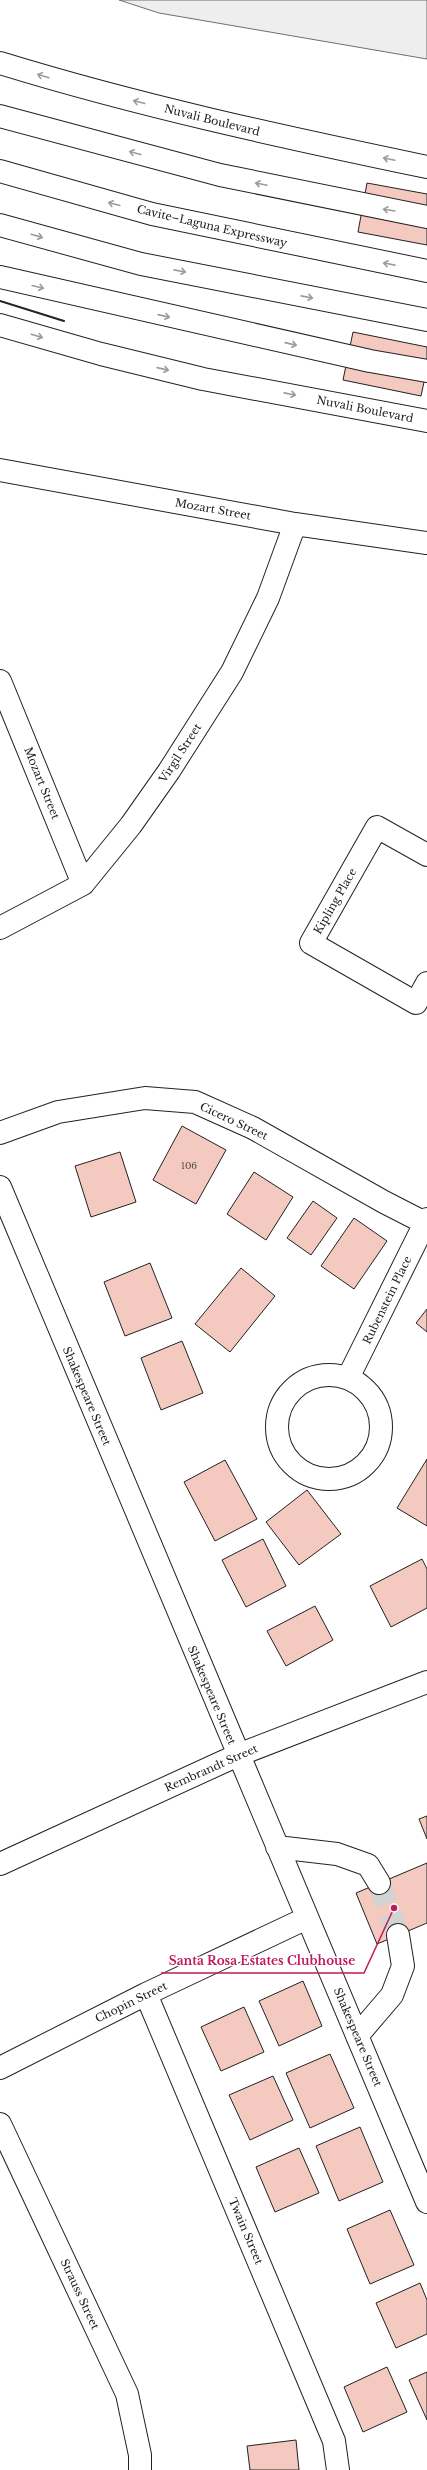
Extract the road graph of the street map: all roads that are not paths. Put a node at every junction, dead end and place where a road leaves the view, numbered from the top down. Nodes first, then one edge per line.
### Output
1 (0, 63) edge
2 (0, 116) edge
3 (427, 167) edge
4 (0, 171) edge
5 (427, 216) edge
6 (0, 225) edge
7 (427, 271) edge
8 (0, 277) edge
9 (427, 320) edge
10 (0, 325) edge
11 (427, 371) edge
12 (427, 421) edge
13 (0, 470) edge
14 (295, 524) junction
15 (427, 543) edge
16 (0, 681) edge
17 (427, 855) edge
18 (83, 884) junction
19 (0, 928) edge
20 (427, 983) edge
21 (0, 1133) edge
22 (0, 1187) edge
23 (426, 1222) edge
24 (348, 1378) junction
25 (427, 1682) edge
26 (238, 1755) junction
27 (277, 1847) junction
28 (0, 1864) edge
29 (379, 1883) tunnel mouth
30 (307, 1918) junction
31 (398, 1935) tunnel mouth
32 (146, 1994) junction
33 (357, 2036) junction
34 (0, 2068) edge
35 (0, 2124) edge
36 (419, 2157) edge
37 (427, 2202) edge
38 (140, 2470) edge
39 (338, 2470) edge

3 -> 1 main road, Nuvali Boulevard
5 -> 2 main road
7 -> 4 main road, Cavite–Laguna Expressway
6 -> 9 main road
8 -> 11 main road
10 -> 12 main road, Nuvali Boulevard
13 - 14 main road, Mozart Street
14 - 15 main road, Mozart Street
14 - 18 main road, Virgil Street
16 - 18 main road, Mozart Street
17 - 20 main road, Kipling Place
18 - 19 main road, Virgil Street
21 - 23 main road, Cicero Street
22 - 26 main road, Shakespeare Street
23 - 24 main road, Rubenstein Place
24 - 24 main road
25 - 26 main road, Rembrandt Street
26 - 27 main road, Shakespeare Street
26 - 28 main road, Rembrandt Street
27 - 29 main road
27 - 30 main road, Shakespeare Street
30 - 32 main road, Chopin Street
30 - 33 main road, Shakespeare Street
31 - 33 main road
32 - 34 main road, Chopin Street
32 - 39 main road, Twain Street
33 - 36 main road, Shakespeare Street
35 - 38 main road, Strauss Street
36 - 37 main road, Shakespeare Street

